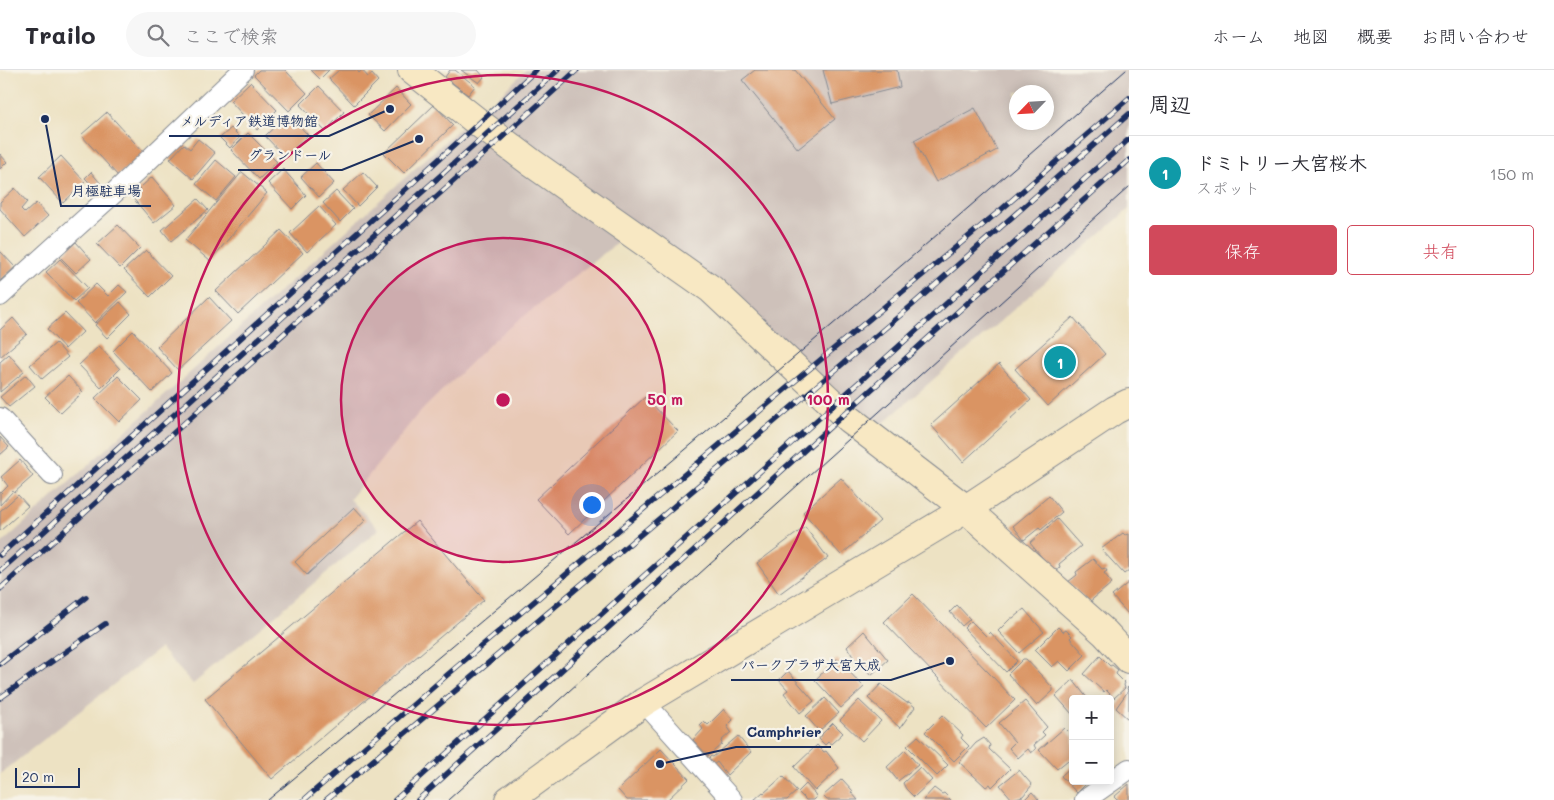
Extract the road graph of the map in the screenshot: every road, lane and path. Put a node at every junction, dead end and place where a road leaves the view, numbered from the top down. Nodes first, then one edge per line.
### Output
1 (243, 70) edge
2 (412, 70) edge
3 (0, 296) edge
4 (1129, 403) edge
5 (0, 418) edge
6 (52, 476) dead end
7 (966, 508) junction
8 (1129, 659) edge
9 (644, 702) junction
10 (1129, 769) edge
11 (509, 800) edge
12 (732, 800) edge
13 (1085, 800) edge

1 - 3 street
2 - 7 street
4 - 7 street
5 - 6 street
7 - 8 street
7 - 9 street
9 - 11 street
9 - 12 street
10 - 13 street

